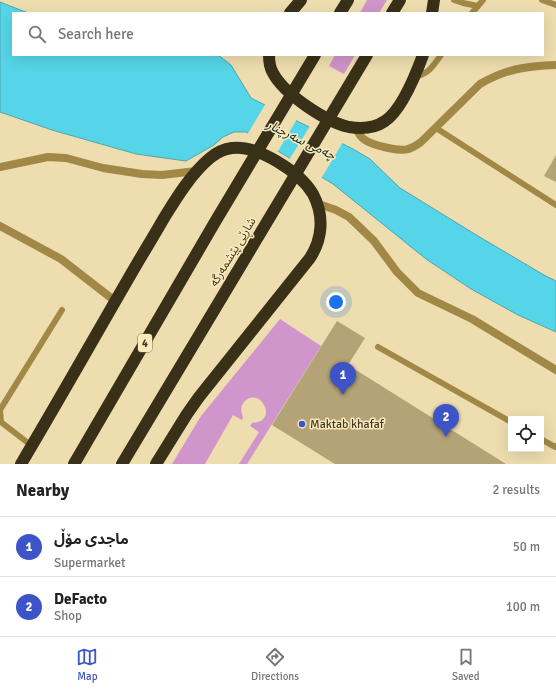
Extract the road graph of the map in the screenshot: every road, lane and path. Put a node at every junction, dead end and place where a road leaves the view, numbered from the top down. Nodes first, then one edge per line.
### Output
1 (302, 0) edge
2 (348, 0) edge
3 (400, 0) edge
4 (434, 0) edge
5 (454, 0) edge
6 (482, 0) edge
7 (542, 0) edge
8 (549, 1) edge
9 (556, 5) edge
10 (478, 6) junction
11 (291, 12) edge
12 (341, 12) edge
13 (393, 12) edge
14 (432, 12) edge
15 (473, 12) edge
16 (269, 56) edge
17 (314, 56) edge
18 (366, 56) edge
19 (422, 56) edge
20 (440, 56) edge
21 (556, 65) edge
22 (414, 77) junction
23 (356, 128) junction
24 (436, 128) junction
25 (0, 167) edge
26 (196, 172) junction
27 (316, 202) junction
28 (556, 205) edge
29 (0, 226) edge
30 (115, 300) junction
31 (62, 310) dead end
32 (378, 347) dead end
33 (556, 370) edge
34 (508, 420) edge
35 (544, 441) edge
36 (32, 446) junction
37 (556, 446) edge
38 (21, 464) edge
39 (74, 464) edge
40 (122, 464) edge
41 (156, 464) edge

1 - 11 highway
2 - 12 highway
3 - 13 highway
4 - 14 highway
5 - 10 lane
6 - 10 lane
7 - 8 lane
8 - 9 lane
10 - 15 lane
16 - 23 highway
17 - 39 highway, 4
18 - 40 highway, شاڕێی پێشمەرگە
19 - 22 highway
20 - 22 lane
21 - 24 street
22 - 23 highway
23 - 24 street
24 - 28 lane
25 - 26 street
26 - 27 highway
26 - 30 highway
27 - 33 street
27 - 41 highway
29 - 30 street
30 - 36 highway
31 - 36 lane
32 - 34 lane
35 - 37 lane
36 - 38 highway

